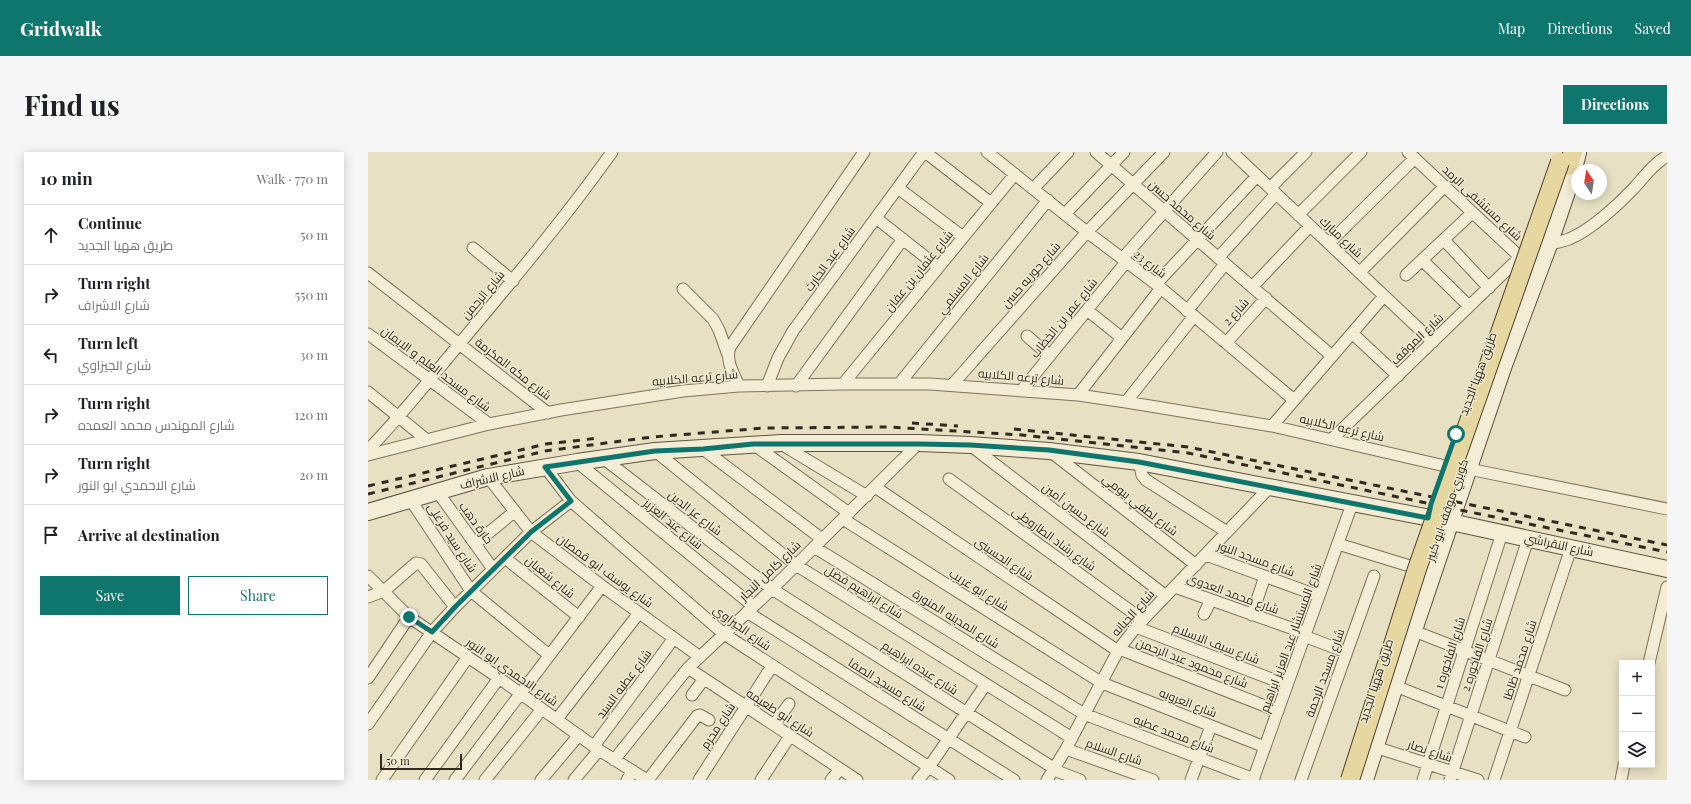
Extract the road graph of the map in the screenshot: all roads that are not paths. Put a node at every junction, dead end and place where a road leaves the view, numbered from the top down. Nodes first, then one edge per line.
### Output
1 (612, 152) edge
2 (924, 152) edge
3 (987, 152) edge
4 (1068, 152) edge
5 (1096, 152) edge
6 (1124, 152) edge
7 (1164, 152) edge
8 (1217, 152) edge
9 (1306, 152) edge
10 (1361, 152) edge
11 (860, 153) edge
12 (1234, 153) edge
13 (1411, 155) edge
14 (1566, 156) edge
15 (1667, 156) edge
16 (1111, 166) junction
17 (1015, 174) junction
18 (1257, 176) junction
19 (1132, 184) junction
20 (1445, 186) junction
21 (898, 188) junction
22 (1033, 189) junction
23 (1273, 191) junction
24 (1048, 200) junction
25 (991, 203) junction
26 (1164, 212) junction
27 (1472, 213) junction
28 (1065, 214) junction
29 (1298, 214) junction
30 (876, 218) junction
31 (1310, 226) junction
32 (1087, 232) junction
33 (963, 237) junction
34 (903, 239) junction
35 (1197, 240) junction
36 (1444, 240) junction
37 (1330, 243) junction
38 (1548, 245) junction
39 (473, 248) dead end
40 (1520, 257) junction
41 (1124, 260) junction
42 (1422, 260) junction
43 (1221, 261) junction
44 (938, 267) junction
45 (1360, 272) junction
46 (368, 273) edge
47 (1406, 275) dead end
48 (513, 281) junction
49 (1158, 286) junction
50 (1252, 287) junction
51 (1489, 288) junction
52 (683, 289) dead end
53 (1384, 296) junction
54 (1266, 298) junction
55 (1470, 306) junction
56 (1087, 310) junction
57 (1190, 313) junction
58 (1352, 333) junction
59 (368, 334) edge
60 (1027, 336) dead end
61 (1122, 338) junction
62 (1433, 342) junction
63 (1226, 343) junction
64 (460, 344) junction
65 (728, 355) junction
66 (1050, 356) junction
67 (1332, 356) junction
68 (1398, 376) junction
69 (430, 380) junction
70 (843, 384) junction
71 (899, 384) junction
72 (952, 385) junction
73 (739, 386) junction
74 (767, 386) junction
75 (796, 386) junction
76 (1022, 390) junction
77 (368, 392) edge
78 (1078, 395) junction
79 (1294, 400) junction
80 (1126, 402) junction
81 (548, 413) junction
82 (399, 417) junction
83 (489, 424) junction
84 (1272, 426) junction
85 (1332, 439) junction
86 (427, 440) junction
87 (781, 443) junction
88 (753, 444) junction
89 (919, 444) junction
90 (970, 445) junction
91 (703, 449) junction
92 (368, 450) edge
93 (1049, 450) junction
94 (655, 451) junction
95 (368, 456) edge
96 (603, 458) junction
97 (577, 462) junction
98 (1139, 462) junction
99 (1445, 466) junction
100 (545, 467) junction
101 (1469, 469) junction
102 (488, 477) junction
103 (949, 479) dead end
104 (875, 487) junction
105 (1270, 487) junction
106 (437, 491) junction
107 (867, 496) junction
108 (410, 498) junction
109 (571, 501) junction
110 (1352, 504) junction
111 (1667, 510) edge
112 (368, 512) edge
113 (514, 512) junction
114 (846, 516) junction
115 (1428, 518) junction
116 (1451, 522) junction
117 (531, 532) junction
118 (1227, 532) junction
119 (1502, 533) junction
120 (1528, 539) junction
121 (818, 543) junction
122 (475, 544) junction
123 (1338, 544) junction
124 (1571, 548) junction
125 (1206, 554) junction
126 (505, 558) junction
127 (796, 565) junction
128 (1196, 565) junction
129 (1413, 567) junction
130 (493, 569) junction
131 (1667, 569) edge
132 (368, 576) edge
133 (1266, 576) junction
134 (1374, 576) dead end
135 (602, 586) junction
136 (1175, 587) junction
137 (1667, 588) edge
138 (772, 589) junction
139 (384, 591) junction
140 (471, 591) junction
141 (1166, 596) junction
142 (1319, 596) junction
143 (368, 597) edge
144 (1211, 600) junction
145 (455, 607) junction
146 (750, 609) junction
147 (640, 613) junction
148 (1204, 614) dead end
149 (1252, 615) junction
150 (409, 617) junction
151 (578, 617) junction
152 (1139, 624) junction
153 (1414, 631) junction
154 (432, 632) junction
155 (724, 634) junction
156 (1305, 635) junction
157 (674, 638) junction
158 (1118, 650) junction
159 (1464, 651) junction
160 (1346, 652) junction
161 (549, 655) junction
162 (468, 657) junction
163 (700, 657) junction
164 (1489, 660) junction
165 (1650, 660) edge
166 (772, 666) junction
167 (688, 668) junction
168 (1529, 676) junction
169 (368, 678) edge
170 (499, 678) junction
171 (704, 679) junction
172 (1102, 683) junction
173 (986, 684) junction
174 (1287, 685) junction
175 (1395, 686) junction
176 (1565, 690) dead end
177 (520, 694) junction
178 (692, 696) dead end
179 (789, 704) dead end
180 (1446, 706) junction
181 (746, 707) junction
182 (542, 709) junction
183 (1278, 711) junction
184 (966, 712) junction
185 (1084, 714) junction
186 (1471, 716) junction
187 (558, 720) junction
188 (709, 720) dead end
189 (368, 724) edge
190 (774, 725) junction
191 (1211, 726) junction
192 (1511, 731) junction
193 (579, 735) junction
194 (790, 736) junction
195 (1525, 737) dead end
196 (948, 738) junction
197 (1072, 738) junction
198 (1265, 747) junction
199 (1375, 747) junction
200 (596, 748) junction
201 (1066, 749) junction
202 (1198, 758) junction
203 (614, 760) junction
204 (1428, 764) junction
205 (929, 767) junction
206 (840, 768) junction
207 (1623, 768) edge
208 (1055, 769) junction
209 (630, 776) edge
210 (1451, 776) edge
211 (382, 780) edge
212 (425, 780) edge
213 (455, 780) edge
214 (485, 780) edge
215 (541, 780) edge
216 (574, 780) edge
217 (648, 780) edge
218 (699, 780) edge
219 (761, 780) edge
220 (831, 780) edge
221 (857, 780) edge
222 (918, 780) edge
223 (949, 780) edge
224 (1014, 780) edge
225 (1047, 780) edge
226 (1080, 780) edge
227 (1153, 780) edge
228 (1191, 780) edge
229 (1254, 780) edge
230 (1301, 780) edge
231 (1345, 780) edge
232 (1350, 780) edge
233 (1360, 780) edge
234 (1365, 780) edge
235 (1422, 780) edge
236 (1478, 780) edge
237 (1494, 780) edge
238 (1621, 780) edge

1 - 48 street, شارع الرحمن
2 - 21 street, شارع عبد الحارث
2 - 25 street
3 - 17 street, شارع 23
4 - 22 street
5 - 16 street, شارع محمد حسن
6 - 16 street
7 - 19 street, شارع حوريه حسن
8 - 26 street, شارع عمر بن الخطاب
9 - 23 street
10 - 29 street
11 - 65 street
12 - 18 street, شارع مبارك
13 - 20 street, شارع مستشفى الرمد
13 - 37 street
14 - 38 street, طريق ههيا الجديد
14 - 40 street, طريق ههيا الجديد
14 - 232 main road, كوبري موقف ابو كبير, bridge
14 - 233 main road, كوبري موقف ابو كبير
15 - 38 street, شارع الموقف
16 - 19 street, شارع محمد حسن
16 - 28 street
17 - 22 street, شارع 23
17 - 25 street, شارع عثمان بن عفان
18 - 23 street, شارع مبارك
18 - 35 street
19 - 26 street, شارع محمد حسن
19 - 32 street, شارع حوريه حسن
20 - 27 street, شارع مستشفى الرمد
20 - 45 street
21 - 30 street, شارع عبد الحارث
21 - 33 street
22 - 24 street, شارع 23
23 - 29 street, شارع مبارك
23 - 43 street
24 - 28 street, شارع 23
24 - 71 street, شارع المسلمي
25 - 33 street, شارع عثمان بن عفان
26 - 35 street, شارع محمد حسن
26 - 41 street, شارع عمر بن الخطاب
27 - 36 street
27 - 40 street, شارع مستشفى الرمد
28 - 32 street, شارع 23
29 - 31 street, شارع مبارك
30 - 34 street
30 - 74 street, شارع عبد الحارث
31 - 37 street, شارع مبارك
31 - 50 street
32 - 41 street, شارع 23
32 - 72 street, شارع حوريه حسن
33 - 44 street, شارع عثمان بن عفان
34 - 44 street
34 - 75 street
35 - 43 street, شارع محمد حسن
35 - 49 street
36 - 42 street
36 - 51 street
37 - 45 street, شارع مبارك
38 - 40 street, شارع الموقف
38 - 101 street, طريق ههيا الجديد
39 - 48 street
40 - 51 street, شارع الموقف
40 - 99 street, طريق ههيا الجديد
41 - 49 street, شارع 23
41 - 56 street, شارع عمر بن الخطاب
42 - 47 street
42 - 55 street
43 - 50 street, شارع محمد حسن
43 - 57 street
44 - 70 street, شارع عثمان بن عفان
45 - 53 street, شارع مبارك
46 - 64 street, شارع مكه المكرمة
48 - 64 street, شارع الرحمن
49 - 57 street, شارع 23
49 - 61 street
50 - 54 street, شارع محمد حسن
51 - 55 street, شارع الموقف
52 - 65 street
53 - 58 street
53 - 62 street, شارع مبارك
54 - 63 street, شارع 2
54 - 67 street, شارع محمد حسن
55 - 62 street, شارع الموقف
56 - 61 street
56 - 66 street, شارع عمر بن الخطاب
57 - 63 street, شارع 23
57 - 80 street
58 - 67 street
58 - 68 street
59 - 69 street, شارع مسجد العلم و الايمان
60 - 66 street
61 - 78 street
62 - 68 street, شارع الموقف
63 - 79 street, شارع 23
64 - 69 street, شارع الرحمن
64 - 81 street, شارع مكه المكرمة
65 - 73 street
66 - 76 street, شارع عمر بن الخطاب
67 - 79 street
68 - 85 street, شارع الموقف
69 - 82 street, شارع الرحمن
69 - 83 street, شارع مسجد العلم و الايمان
70 - 71 street, شارع ترعه الكلابيه
70 - 75 street, شارع ترعه الكلابيه
71 - 72 street, شارع ترعه الكلابيه
72 - 76 street, شارع ترعه الكلابيه
73 - 74 street, شارع ترعه الكلابيه
73 - 81 street, شارع ترعه الكلابيه
74 - 75 street, شارع ترعه الكلابيه
76 - 78 street, شارع ترعه الكلابيه
77 - 82 street
78 - 80 street, شارع ترعه الكلابيه
79 - 84 street
80 - 84 street, شارع ترعه الكلابيه
81 - 83 street, شارع ترعه الكلابيه
82 - 86 street
82 - 92 street, شارع الرحمن
83 - 86 street, شارع ترعه الكلابيه
84 - 85 street, شارع ترعه الكلابيه
85 - 99 street, شارع ترعه الكلابيه
86 - 95 street, شارع ترعه الكلابيه
87 - 88 street, شارع الاشراف
87 - 89 street, شارع الاشراف
87 - 107 street
88 - 91 street, شارع الاشراف
88 - 114 street, شارع ابو غريب
89 - 90 street, شارع الاشراف
89 - 104 street, شارع كامل النجار
90 - 93 street, شارع الاشراف
90 - 141 street, شارع حسين أمين
91 - 94 street, شارع الاشراف
91 - 121 street, شارع المدينه المنورة
93 - 98 street, شارع الاشراف
93 - 128 street, شارع لطفي بيومي
94 - 96 street, شارع الاشراف
94 - 127 street, شارع ابراهيم فضل
96 - 97 street, شارع الاشراف
96 - 138 street, شارع عز الدين
97 - 100 street, شارع الاشراف
97 - 146 street, شارع عبد العزيز
98 - 105 street, شارع الاشراف
98 - 118 street
99 - 101 street, شارع ترعه الكلابيه
99 - 115 street, طريق ههيا الجديد
100 - 102 street, شارع الاشراف
100 - 109 street, شارع الجيزاوي
101 - 111 street, شارع ترعه الكلابيه
101 - 116 street, طريق ههيا الجديد
102 - 106 street, شارع الاشراف
102 - 113 street, شارع يوسف ابو قمصان
103 - 152 street, شارع رشاد الطاروطى
104 - 107 street, شارع كامل النجار
104 - 158 street, شارع الحسينى
105 - 110 street, شارع الاشراف
105 - 118 street, شارع الجبانه
106 - 108 street, شارع الاشراف
106 - 122 street, حارة دهب
107 - 114 street, شارع كامل النجار
108 - 112 street, شارع الاشراف
108 - 140 street, شارع سيد فرغلى
109 - 117 street
109 - 155 street, شارع الجيزاوي
110 - 115 street, شارع الاشراف
110 - 123 street, شارع المستشار عبد العزيز ابراهيم
113 - 117 street, شارع يوسف ابو قمصان
113 - 122 street
114 - 121 street, شارع كامل النجار
114 - 172 street, شارع ابو غريب
115 - 116 street, شارع الاشراف
115 - 129 street, طريق ههيا الجديد
116 - 119 street, شارع النقراشي
116 - 153 street, طريق ههيا الجديد
117 - 126 street
117 - 135 street, شارع يوسف ابو قمصان
118 - 125 street, شارع الجبانه
119 - 120 street, شارع النقراشي
119 - 159 street, شارع الفاخوره 1
120 - 124 street, شارع النقراشي
120 - 164 street, شارع الفاخوره 2
121 - 127 street, شارع كامل النجار
121 - 185 street, شارع المدينه المنورة
122 - 130 street, حارة دهب
123 - 129 street
123 - 142 street, شارع المستشار عبد العزيز ابراهيم
124 - 131 street, شارع النقراشي
124 - 168 street, شارع محمد ظاظا
125 - 128 street, شارع الجبانه
125 - 133 street, شارع مسجد النور
126 - 130 street
126 - 151 street, شارع شعبان
127 - 138 street, شارع كامل النجار
127 - 173 street, شارع ابراهيم فضل
128 - 136 street, شارع الجبانه
129 - 231 street, طريق ههيا الجديد
130 - 140 street
132 - 139 street, شارع الاحمدي ابو النور
133 - 142 street, شارع مسجد النور
133 - 149 street
134 - 160 street, شارع مسجد الرحمة
135 - 147 street, شارع يوسف ابو قمصان
135 - 151 street
136 - 141 street, شارع الجبانه
136 - 144 street, شارع محمد العدوى
137 - 165 street
138 - 146 street, شارع كامل النجار
138 - 184 street, شارع عبده ابراهيم
139 - 143 street
139 - 145 street
139 - 150 street, شارع الاحمدي ابو النور
140 - 145 street
140 - 161 street, شارع سيد فرغلى
141 - 152 street, شارع الجبانه
142 - 156 street, شارع المستشار عبد العزيز ابراهيم
144 - 148 street
144 - 149 street, شارع محمد العدوى
145 - 154 street
146 - 155 street, شارع كامل النجار
146 - 196 street, شارع مسجد الصفا
147 - 157 street, شارع يوسف ابو قمصان
147 - 187 street
149 - 156 street, شارع محمد العدوى
150 - 154 street, شارع الاحمدي ابو النور
150 - 169 street
151 - 161 street
152 - 158 street, شارع الجبانه
152 - 174 street, شارع سيف الاسلام
153 - 159 street
153 - 175 street, طريق ههيا الجديد
154 - 162 street, شارع الاحمدي ابو النور
154 - 189 street
155 - 163 street, شارع كامل النجار
155 - 166 street, شارع الجيزاوي
156 - 160 street, شارع محمد العدوى
156 - 174 street, شارع المستشار عبد العزيز ابراهيم
157 - 163 street, شارع يوسف ابو قمصان
157 - 200 street, شارع عطيه السيد
158 - 172 street, شارع الجبانه
158 - 183 street, شارع محمود عبد الرحمن
159 - 164 street
159 - 180 street, شارع الفاخوره 1
160 - 230 street, شارع مسجد الرحمة
161 - 177 street
162 - 170 street, شارع الاحمدي ابو النور
162 - 211 street
163 - 167 street, شارع كامل النجار
164 - 168 street
164 - 186 street, شارع الفاخوره 2
166 - 181 street, شارع محرم
166 - 205 street, شارع الجيزاوي
167 - 171 street, شارع ابو طعيمه
167 - 203 street, شارع كامل النجار
168 - 176 street
168 - 192 street, شارع محمد ظاظا
170 - 177 street, شارع الاحمدي ابو النور
170 - 212 street
171 - 178 street
171 - 181 street, شارع ابو طعيمه
172 - 185 street, شارع الجبانه
172 - 191 street, شارع العروبه
173 - 184 street
173 - 197 street, شارع ابراهيم فضل
174 - 183 street, شارع المستشار عبد العزيز ابراهيم
175 - 180 street
175 - 199 street, طريق ههيا الجديد
177 - 182 street, شارع الاحمدي ابو النور
177 - 213 street
179 - 190 street
180 - 186 street
180 - 204 street, شارع الفاخوره 1
181 - 190 street, شارع ابو طعيمه
181 - 218 street, شارع محرم
182 - 187 street, شارع الاحمدي ابو النور
182 - 214 street
183 - 198 street, شارع المستشار عبد العزيز ابراهيم
184 - 196 street
184 - 208 street, شارع عبده ابراهيم
185 - 197 street, شارع الجبانه
185 - 202 street, شارع محمد عطيه
186 - 192 street
186 - 210 street, شارع الفاخوره 2
187 - 193 street, شارع الاحمدي ابو النور
188 - 217 street
190 - 194 street, شارع ابو طعيمه
191 - 198 street, شارع العروبه
191 - 202 street
192 - 195 street
192 - 237 street, شارع محمد ظاظا
193 - 200 street, شارع الاحمدي ابو النور
193 - 215 street
194 - 206 street, شارع ابو طعيمه
194 - 219 street
196 - 205 street
196 - 224 street, شارع مسجد الصفا
197 - 201 street, شارع الجبانه
198 - 229 street, شارع المستشار عبد العزيز ابراهيم
199 - 204 street, شارع نصار
199 - 234 street, طريق ههيا الجديد
200 - 203 street, شارع الاحمدي ابو النور
200 - 216 street, شارع عطيه السيد
201 - 208 street, شارع الجبانه
201 - 227 street, شارع السلام
202 - 228 street
202 - 229 street, شارع محمد عطيه
203 - 209 street, شارع الاحمدي ابو النور
204 - 210 street, شارع نصار
204 - 235 street, شارع الفاخوره 1
205 - 222 street
205 - 223 street, شارع الجيزاوي
206 - 220 street
206 - 221 street, شارع ابو طعيمه
207 - 238 street
208 - 225 street, شارع الجبانه
208 - 226 street, شارع عبده ابراهيم
209 - 217 street, شارع الاحمدي ابو النور
210 - 236 street, شارع نصار

